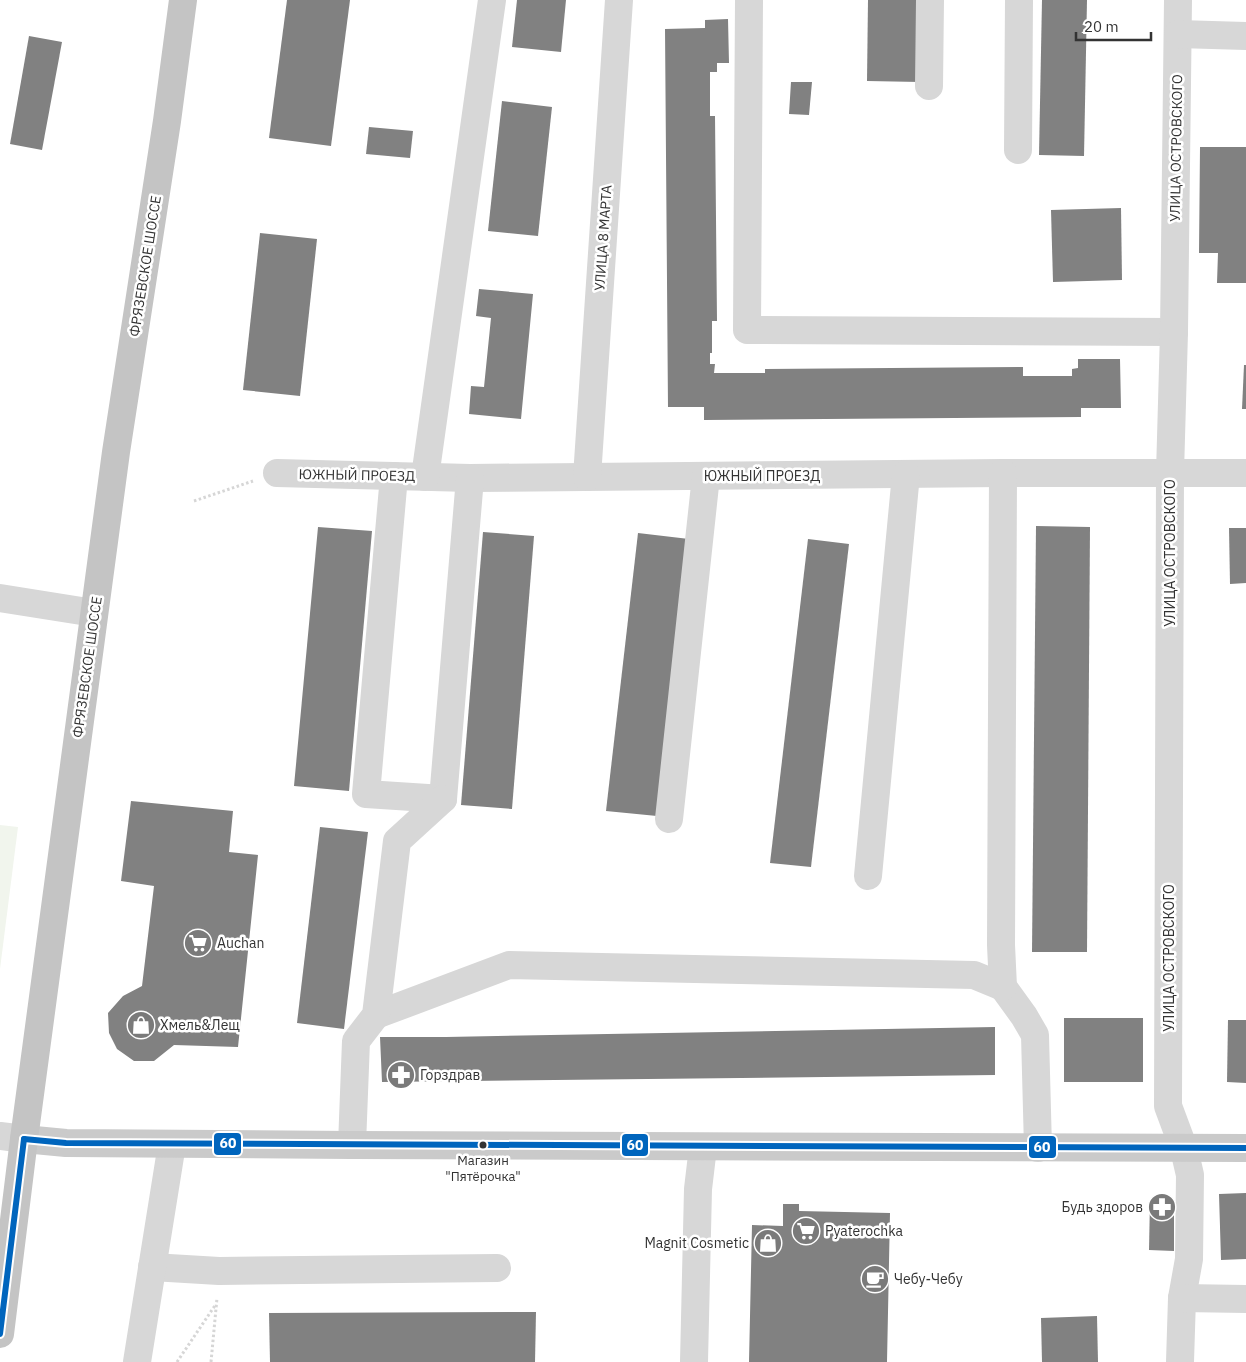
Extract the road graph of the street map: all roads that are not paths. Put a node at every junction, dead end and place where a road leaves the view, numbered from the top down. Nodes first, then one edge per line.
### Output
1 (183, 0) edge
2 (492, 0) edge
3 (619, 0) edge
4 (750, 0) edge
5 (930, 0) edge
6 (1019, 0) edge
7 (1178, 0) edge
8 (1178, 34) junction
9 (1246, 36) edge
10 (929, 86) dead end
11 (1018, 150) dead end
12 (1174, 332) junction
13 (277, 473) road end
14 (1003, 473) junction
15 (1170, 473) junction
16 (1246, 473) edge
17 (906, 474) junction
18 (394, 476) junction
19 (706, 476) junction
20 (425, 477) junction
21 (587, 477) junction
22 (470, 478) junction
23 (0, 598) edge
24 (94, 614) junction
25 (443, 799) junction
26 (669, 819) dead end
27 (868, 876) dead end
28 (1003, 986) junction
29 (376, 1015) junction
30 (12, 1138) edge
31 (172, 1144) junction
32 (352, 1146) junction
33 (703, 1147) junction
34 (1038, 1148) junction
35 (1246, 1148) edge
36 (1184, 1149) junction
37 (152, 1267) junction
38 (497, 1268) dead end
39 (1182, 1298) junction
40 (1246, 1299) edge
41 (0, 1334) edge
42 (137, 1362) edge
43 (694, 1362) edge
44 (1180, 1362) edge

1 - 24 highway, ФРЯЗЕВСКОЕ ШОССЕ
2 - 20 street
3 - 21 street, УЛИЦА 8 МАРТА
4 - 12 street
5 - 10 street
6 - 11 street
7 - 8 street, УЛИЦА ОСТРОВСКОГО
8 - 9 street
8 - 12 street, УЛИЦА ОСТРОВСКОГО
12 - 15 street, УЛИЦА ОСТРОВСКОГО
13 - 18 street, ЮЖНЫЙ ПРОЕЗД
14 - 15 street, ЮЖНЫЙ ПРОЕЗД
14 - 17 street, ЮЖНЫЙ ПРОЕЗД
14 - 28 street
15 - 16 street, ЮЖНЫЙ ПРОЕЗД
15 - 36 street, УЛИЦА ОСТРОВСКОГО
17 - 19 street, ЮЖНЫЙ ПРОЕЗД
17 - 27 street
18 - 20 street, ЮЖНЫЙ ПРОЕЗД
18 - 25 street
19 - 21 street, ЮЖНЫЙ ПРОЕЗД
19 - 26 street
20 - 22 street, ЮЖНЫЙ ПРОЕЗД
21 - 22 street, ЮЖНЫЙ ПРОЕЗД
22 - 25 street
23 - 24 street
24 - 30 highway, ФРЯЗЕВСКОЕ ШОССЕ
25 - 29 street
28 - 29 street
28 - 34 street
29 - 32 street
30 - 31 main road
30 - 41 highway, ФРЯЗЕВСКОЕ ШОССЕ
31 - 32 main road
31 - 37 street
32 - 33 main road
33 - 34 main road
33 - 43 street
34 - 36 main road
35 - 36 main road
36 - 39 street
37 - 38 street
37 - 42 street
39 - 40 street
39 - 44 street

